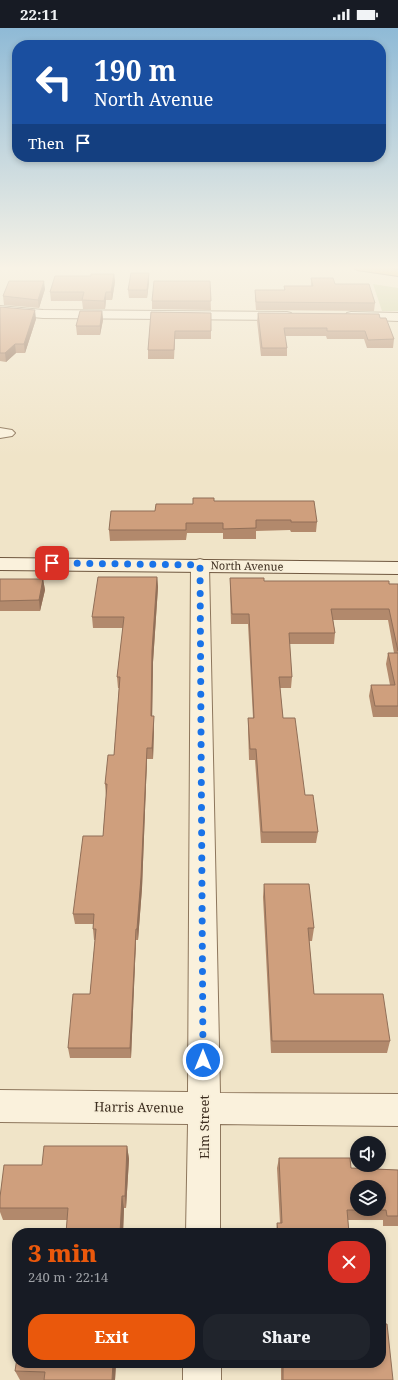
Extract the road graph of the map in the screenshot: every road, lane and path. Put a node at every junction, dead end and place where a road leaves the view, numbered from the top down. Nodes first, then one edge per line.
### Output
1 (0, 564) edge
2 (200, 565) junction
3 (398, 568) edge
4 (0, 1106) edge
5 (204, 1108) junction
6 (398, 1110) edge
7 (203, 1228) edge
8 (202, 1368) edge
9 (202, 1380) edge

1 - 2 street, North Avenue
2 - 3 street, North Avenue
2 - 5 street, Elm Street
4 - 5 street, Harris Avenue
5 - 6 street, Harris Avenue
5 - 7 street, Elm Street
8 - 9 street

